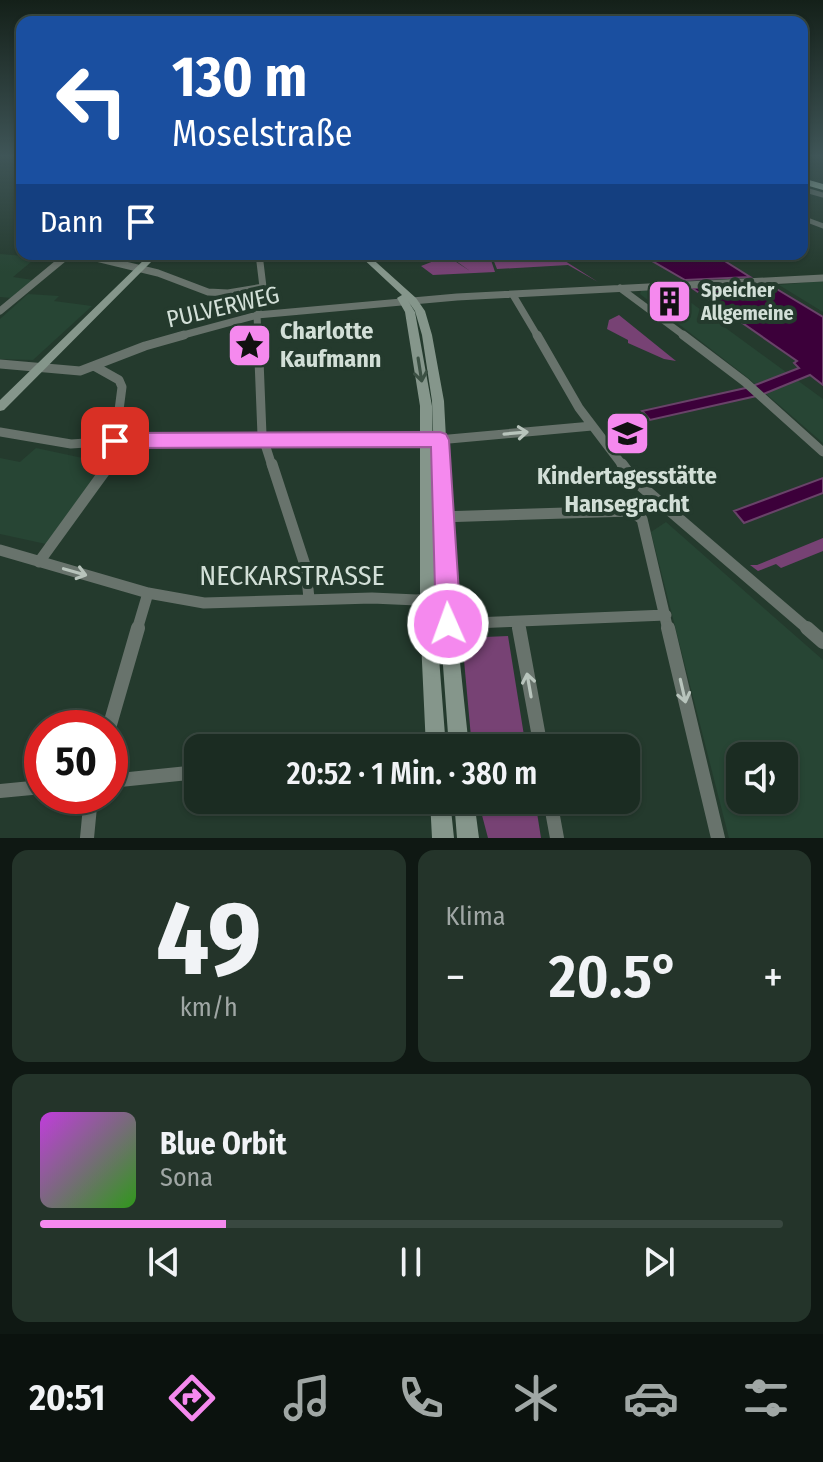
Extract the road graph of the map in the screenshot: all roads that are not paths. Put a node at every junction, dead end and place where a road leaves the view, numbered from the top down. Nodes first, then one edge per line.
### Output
1 (60, 260) edge
2 (97, 260) edge
3 (149, 260) edge
4 (154, 260) edge
5 (260, 260) edge
6 (359, 260) edge
7 (368, 260) edge
8 (141, 269) junction
9 (823, 278) edge
10 (263, 287) junction
11 (620, 288) junction
12 (513, 295) junction
13 (409, 301) junction
14 (0, 311) edge
15 (257, 315) junction
16 (0, 364) edge
17 (94, 366) junction
18 (36, 368) junction
19 (0, 398) edge
20 (0, 407) edge
21 (592, 426) junction
22 (0, 432) edge
23 (433, 440) junction
24 (115, 441) junction
25 (127, 441) junction
26 (264, 441) junction
27 (823, 452) edge
28 (427, 508) junction
29 (444, 518) junction
30 (0, 550) edge
31 (39, 562) junction
32 (148, 593) junction
33 (447, 596) junction
34 (309, 599) junction
35 (428, 599) junction
36 (666, 615) junction
37 (518, 622) junction
38 (448, 624) junction
39 (823, 642) edge
40 (114, 710) edge
41 (435, 734) edge
42 (458, 734) edge
43 (538, 734) edge
44 (184, 773) edge
45 (128, 779) edge
46 (24, 789) edge
47 (0, 791) edge
48 (89, 814) edge
49 (441, 814) edge
50 (465, 814) edge
51 (553, 814) edge
52 (87, 838) edge
53 (443, 838) edge
54 (468, 838) edge
55 (557, 838) edge
56 (718, 838) edge

1 - 14 street
2 - 8 street
3 - 8 main road
4 - 8 main road
5 - 10 street
6 - 13 main road
7 - 13 main road
8 - 10 street
8 - 18 main road
9 - 11 street, PULVERWEG
10 - 15 street
11 - 12 street, PULVERWEG
11 - 27 street
12 - 13 street, PULVERWEG
12 - 21 street
13 - 15 street, PULVERWEG
13 - 23 main road
15 - 17 street, PULVERWEG
15 - 26 street
16 - 18 street, PULVERWEG
17 - 18 street, PULVERWEG
17 - 24 street
18 - 19 main road
18 - 20 main road
23 -> 21 street
21 - 39 street
22 - 24 street
23 - 26 street
23 - 28 main road
23 - 29 main road
24 - 25 street
25 - 26 street
25 - 31 street
26 - 34 street
28 - 29 street
28 - 35 main road
29 - 33 main road
29 - 36 street
30 - 31 street, NECKARSTRASSE
31 -> 32 street, NECKARSTRASSE
32 - 34 street, NECKARSTRASSE
32 - 40 street
33 - 35 street, NECKARSTRASSE
33 - 38 main road
34 - 35 street, NECKARSTRASSE
35 - 41 main road
36 - 37 street
36 -> 56 street
37 - 38 street
43 -> 37 street
38 - 42 main road
44 - 45 street
46 - 47 street
48 - 52 street
49 - 53 main road
50 - 54 main road
51 - 55 street

